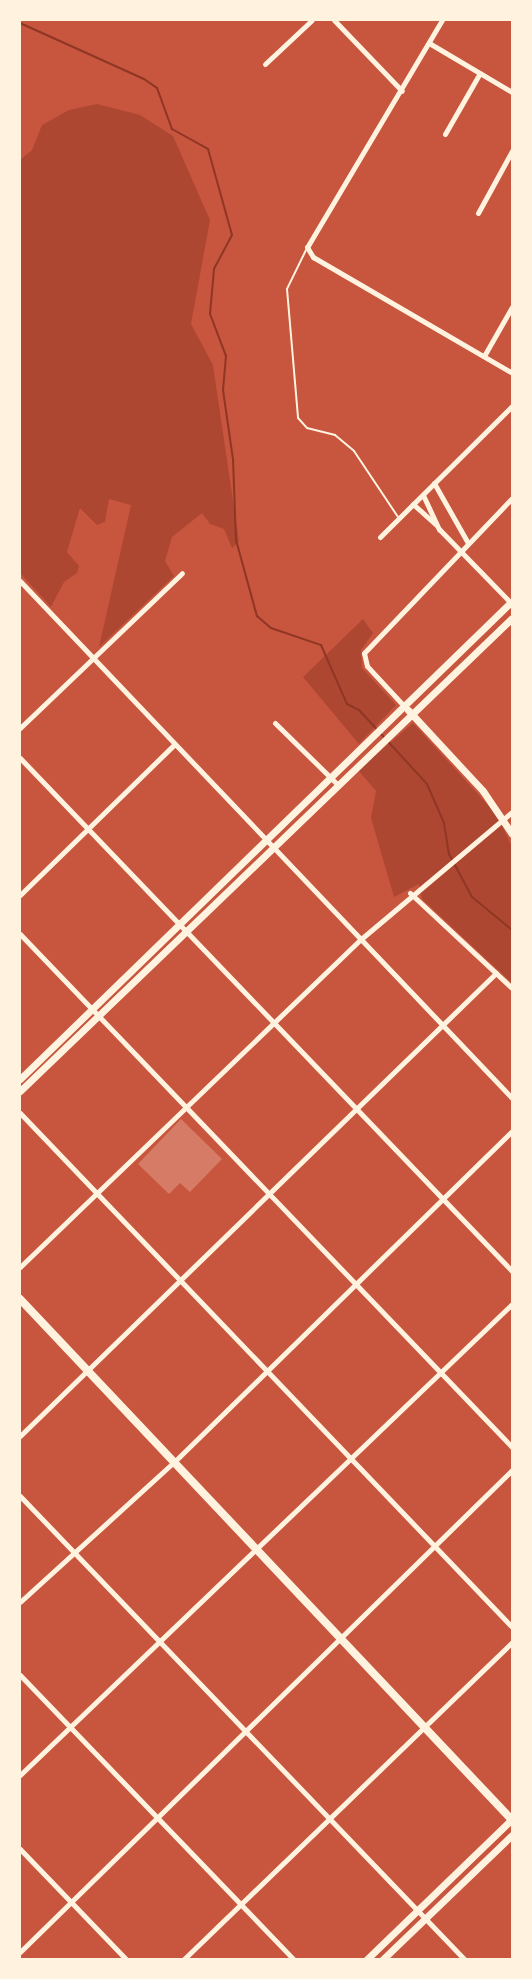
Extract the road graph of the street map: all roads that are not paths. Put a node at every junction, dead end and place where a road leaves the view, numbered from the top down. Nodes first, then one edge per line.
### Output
1 (312, 20) edge
2 (334, 20) edge
3 (442, 20) edge
4 (429, 44) junction
5 (265, 64) dead end
6 (480, 73) junction
7 (402, 91) junction
8 (513, 92) edge
9 (445, 134) dead end
10 (513, 151) edge
11 (478, 213) dead end
12 (308, 248) junction
13 (513, 307) edge
14 (484, 356) junction
15 (513, 373) edge
16 (513, 406) edge
17 (435, 483) junction
18 (423, 495) junction
19 (513, 498) edge
20 (413, 504) junction
21 (399, 519) junction
22 (435, 525) junction
23 (380, 537) dead end
24 (468, 543) junction
25 (460, 551) junction
26 (182, 573) dead end
27 (20, 580) edge
28 (511, 602) edge
29 (513, 617) edge
30 (93, 658) junction
31 (404, 706) junction
32 (411, 713) junction
33 (275, 723) dead end
34 (20, 728) edge
35 (175, 744) junction
36 (20, 758) edge
37 (330, 778) junction
38 (337, 784) junction
39 (513, 812) edge
40 (505, 819) junction
41 (88, 829) junction
42 (513, 834) edge
43 (270, 842) junction
44 (411, 893) junction
45 (20, 894) edge
46 (182, 927) junction
47 (20, 934) edge
48 (361, 939) junction
49 (25, 940) junction
50 (20, 945) edge
51 (496, 973) junction
52 (513, 988) edge
53 (92, 1009) junction
54 (98, 1016) junction
55 (273, 1022) junction
56 (443, 1025) junction
57 (20, 1079) edge
58 (20, 1091) edge
59 (513, 1098) edge
60 (185, 1105) junction
61 (357, 1109) junction
62 (20, 1113) edge
63 (513, 1131) edge
64 (97, 1192) junction
65 (269, 1193) junction
66 (442, 1198) junction
67 (20, 1267) edge
68 (513, 1271) edge
69 (180, 1280) junction
70 (354, 1282) junction
71 (20, 1299) edge
72 (513, 1304) edge
73 (266, 1371) junction
74 (89, 1372) junction
75 (441, 1372) junction
76 (20, 1436) edge
77 (513, 1447) edge
78 (351, 1458) junction
79 (174, 1462) junction
80 (513, 1470) edge
81 (20, 1496) edge
82 (435, 1546) junction
83 (258, 1549) junction
84 (72, 1551) junction
85 (20, 1602) edge
86 (513, 1627) edge
87 (344, 1639) junction
88 (159, 1641) junction
89 (513, 1642) edge
90 (20, 1675) edge
91 (70, 1727) junction
92 (425, 1727) junction
93 (245, 1731) junction
94 (20, 1775) edge
95 (156, 1816) junction
96 (328, 1818) junction
97 (512, 1820) edge
98 (513, 1834) edge
99 (20, 1850) edge
100 (71, 1902) junction
101 (240, 1903) junction
102 (417, 1910) junction
103 (425, 1918) junction
104 (20, 1952) edge
105 (127, 1959) edge
106 (183, 1959) edge
107 (294, 1959) edge
108 (366, 1959) edge
109 (382, 1959) edge
110 (465, 1959) edge

1 - 5 street
2 - 7 street
3 - 4 street
4 - 6 street
4 - 7 street
6 - 8 street
6 - 9 street
7 - 12 street
10 - 11 street
12 - 14 street
12 - 21 lane
13 - 14 street
14 - 15 street
16 - 17 street
17 - 18 street
17 - 24 street
18 - 20 street
18 - 22 street
19 - 24 street
20 - 21 street
20 - 22 street
21 - 23 street
22 - 25 street
24 - 25 street
25 - 28 street
25 - 31 street
26 - 30 street
27 - 30 street
28 - 29 main road
28 - 31 main road
29 - 32 main road
30 - 34 street
30 - 35 street
31 - 32 main road
31 - 37 main road
32 - 38 main road
32 - 40 main road
33 - 37 street
35 - 41 street
35 - 43 street
36 - 41 street
37 - 38 street
37 - 43 main road
38 - 43 main road
39 - 40 street
40 - 42 main road
40 - 44 street
41 - 45 street
41 - 46 street
43 - 46 main road
43 - 48 street
44 - 48 street
44 - 51 street
46 - 53 main road
46 - 54 main road
46 - 55 street
47 - 49 street
48 - 55 street
48 - 56 street
49 - 50 street
49 - 53 street
51 - 52 street
51 - 56 street
53 - 54 street
53 - 57 main road
54 - 58 main road
54 - 60 street
55 - 60 street
55 - 61 street
56 - 59 street
56 - 61 street
60 - 64 street
60 - 65 street
61 - 65 street
61 - 66 street
62 - 64 street
63 - 66 street
64 - 67 street
64 - 69 street
65 - 69 street
65 - 70 street
66 - 68 street
66 - 70 street
69 - 73 street
69 - 74 street
70 - 73 street
70 - 75 street
71 - 74 main road
72 - 75 street
73 - 78 street
73 - 79 street
74 - 76 street
74 - 79 main road
75 - 77 street
75 - 78 street
78 - 82 street
78 - 83 street
79 - 83 main road
79 - 84 street
80 - 82 street
81 - 84 street
82 - 86 street
82 - 87 street
83 - 87 main road
83 - 88 street
84 - 85 street
84 - 88 street
87 - 92 main road
87 - 93 street
88 - 91 street
88 - 93 street
89 - 92 street
90 - 91 street
91 - 94 street
91 - 95 street
92 - 96 street
92 - 97 main road
93 - 95 street
93 - 96 street
95 - 100 street
95 - 101 street
96 - 101 street
96 - 102 street
97 - 102 main road
98 - 103 main road
99 - 100 street
100 - 104 street
100 - 105 street
101 - 106 street
101 - 107 street
102 - 103 street
102 - 108 main road
103 - 109 main road
103 - 110 street

